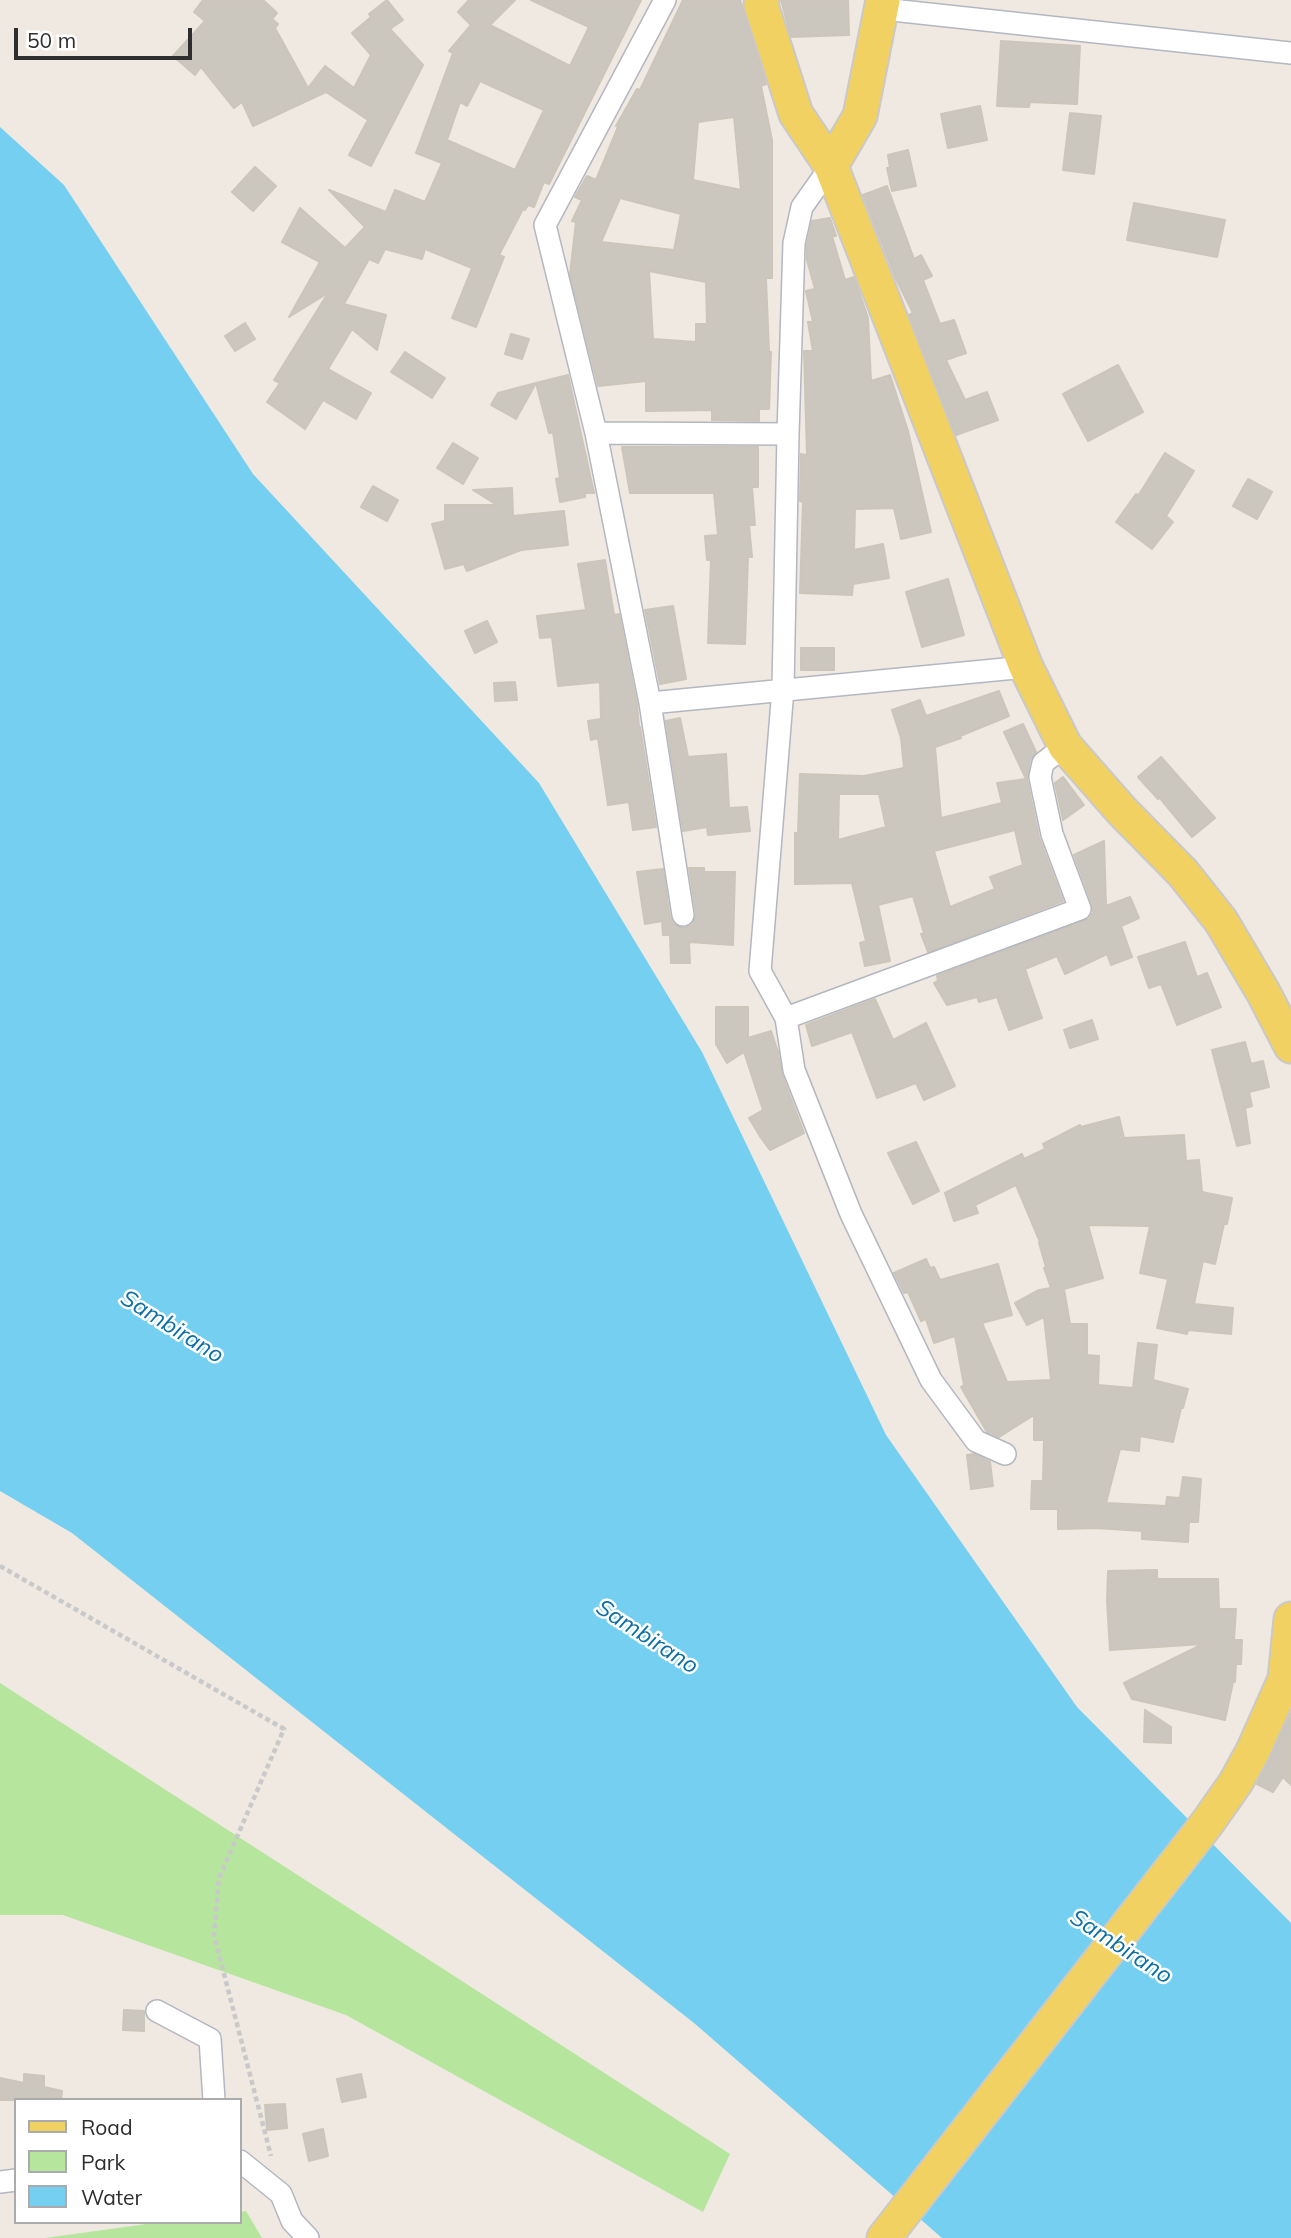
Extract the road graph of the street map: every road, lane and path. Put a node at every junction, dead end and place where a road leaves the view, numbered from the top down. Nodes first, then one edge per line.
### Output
1 (665, 0) edge
2 (762, 0) edge
3 (883, 5) edge
4 (1291, 52) edge
5 (831, 166) junction
6 (596, 433) junction
7 (788, 434) junction
8 (1026, 667) junction
9 (783, 689) junction
10 (649, 703) junction
11 (1065, 746) junction
12 (683, 915) dead end
13 (786, 1018) junction
14 (1291, 1046) edge
15 (1005, 1454) dead end
16 (0, 1566) edge
17 (1291, 1619) edge
18 (157, 2011) dead end
19 (214, 2098) edge
20 (242, 2163) edge
21 (281, 2194) junction
22 (307, 2238) edge
23 (884, 2238) edge

1 - 6 street
2 - 5 main road
3 - 4 street
3 - 5 main road
5 - 7 street
5 - 8 main road
6 - 7 street
6 - 10 street
7 - 9 street
8 - 9 street
8 - 11 main road
9 - 10 street
9 - 13 street
10 - 12 street
11 - 13 street
11 - 14 main road
13 - 15 street
16 - 21 path
17 - 23 main road
18 - 19 street
20 - 21 street
21 - 22 street

